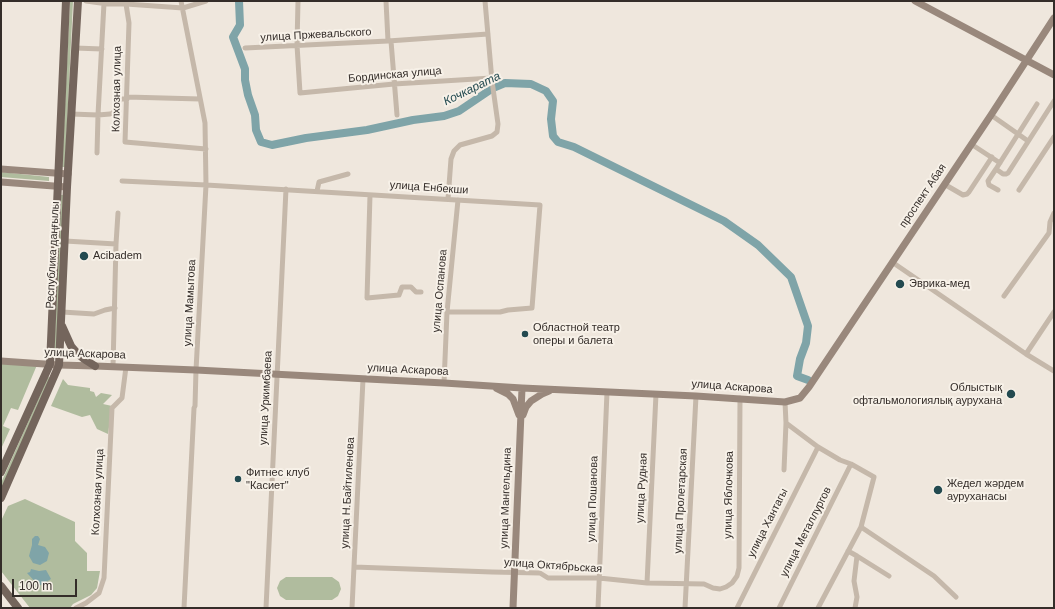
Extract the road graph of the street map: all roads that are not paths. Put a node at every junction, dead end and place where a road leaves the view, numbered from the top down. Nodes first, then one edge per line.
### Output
1 (66, 1) edge
2 (78, 1) edge
3 (86, 1) edge
4 (181, 1) edge
5 (206, 1) edge
6 (298, 1) edge
7 (386, 1) edge
8 (485, 1) edge
9 (915, 1) edge
10 (107, 3) edge
11 (126, 3) edge
12 (183, 8) junction
13 (1054, 18) edge
14 (488, 34) junction
15 (389, 41) junction
16 (297, 45) junction
17 (75, 48) junction
18 (245, 48) dead end
19 (102, 49) junction
20 (1026, 60) junction
21 (1054, 75) edge
22 (492, 78) junction
23 (394, 84) junction
24 (127, 98) junction
25 (200, 99) junction
26 (1054, 101) edge
27 (1037, 104) dead end
28 (72, 114) junction
29 (397, 115) dead end
30 (991, 115) junction
31 (98, 116) junction
32 (1018, 134) junction
33 (1054, 137) edge
34 (1028, 141) junction
35 (971, 144) junction
36 (206, 149) junction
37 (97, 153) dead end
38 (992, 157) junction
39 (1000, 163) junction
40 (1, 169) edge
41 (996, 169) junction
42 (58, 173) junction
43 (68, 174) junction
44 (348, 174) dead end
45 (122, 181) dead end
46 (1, 182) edge
47 (206, 184) junction
48 (944, 184) junction
49 (58, 186) junction
50 (68, 187) junction
51 (286, 190) junction
52 (998, 190) dead end
53 (1019, 190) dead end
54 (318, 191) junction
55 (370, 195) junction
56 (448, 199) junction
57 (458, 200) junction
58 (118, 213) dead end
59 (1054, 213) edge
60 (65, 241) junction
61 (116, 244) junction
62 (892, 262) junction
63 (421, 292) dead end
64 (1004, 296) dead end
65 (114, 308) junction
66 (62, 312) junction
67 (447, 312) junction
68 (1054, 312) edge
69 (61, 324) junction
70 (1026, 354) junction
71 (1, 361) edge
72 (50, 364) junction
73 (59, 365) junction
74 (95, 366) junction
75 (113, 366) junction
76 (126, 367) junction
77 (196, 370) junction
78 (1054, 371) edge
79 (278, 374) junction
80 (363, 379) junction
81 (444, 383) junction
82 (492, 386) junction
83 (809, 387) joint
84 (522, 388) junction
85 (553, 389) junction
86 (607, 392) junction
87 (656, 394) junction
88 (696, 396) junction
89 (740, 398) junction
90 (785, 402) junction
91 (520, 420) junction
92 (786, 423) junction
93 (818, 446) junction
94 (851, 464) junction
95 (784, 470) dead end
96 (1, 472) edge
97 (1, 498) edge
98 (861, 527) junction
99 (848, 550) junction
100 (858, 556) junction
101 (354, 567) junction
102 (514, 572) junction
103 (889, 576) dead end
104 (599, 578) junction
105 (647, 582) junction
106 (687, 584) junction
107 (1, 586) edge
108 (726, 587) joint
109 (956, 597) dead end
110 (18, 608) edge
111 (76, 608) edge
112 (184, 608) edge
113 (266, 608) edge
114 (352, 608) edge
115 (513, 608) edge
116 (598, 608) edge
117 (685, 608) edge
118 (737, 608) edge
119 (779, 608) edge
120 (818, 608) edge
121 (855, 608) edge

1 - 42 main road, Республика даңғылы
2 - 17 main road, Республика даңғылы
3 - 10 street
4 - 12 street, улица Мамытова
5 - 12 street
6 - 16 street
7 - 15 street
8 - 14 street
9 - 20 main road
10 - 11 street
10 - 19 street
11 - 12 street
11 - 24 street, Колхозная улица
12 - 25 street, улица Мамытова
13 - 20 main road, проспект Абая
14 - 15 street, улица Пржевальского
14 - 22 street
15 - 16 street, улица Пржевальского
15 - 23 street
16 - 18 street, улица Пржевальского
16 - 23 street, Бординская улица
17 - 19 street
17 - 28 main road, Республика даңғылы
19 - 31 street
20 - 21 main road
20 - 30 main road, проспект Абая
22 - 23 street, Бординская улица
22 - 56 street
23 - 29 street
24 - 25 street
24 - 31 street
24 - 36 street, Колхозная улица
25 - 36 street, улица Мамытова
26 - 34 street
27 - 32 street
28 - 31 street
28 - 43 main road, Республика даңғылы
30 - 32 street
30 - 35 main road, проспект Абая
31 - 37 street
32 - 34 street
32 - 39 street
33 - 53 street
34 - 41 street
35 - 38 street
35 - 48 main road, проспект Абая
36 - 47 street, улица Мамытова
38 - 39 street
38 - 48 street
39 - 41 street
40 - 42 main road
41 - 52 street
42 - 43 main road
42 - 49 main road, Республика даңғылы
43 - 50 main road, Республика даңғылы
44 - 54 street
45 - 47 street, улица Енбекши
46 - 49 main road
47 - 51 street, улица Енбекши
47 - 77 street, улица Мамытова
48 - 62 main road, проспект Абая
49 - 50 main road
49 - 72 main road, Республика даңғылы
50 - 60 main road, Республика даңғылы
51 - 54 street, улица Енбекши
51 - 79 street, улица Уркимбаева
54 - 55 street, улица Енбекши
55 - 56 street, улица Енбекши
55 - 63 street
56 - 57 street, улица Енбекши
57 - 67 street, улица Оспанова
57 - 67 street, улица Енбекши
58 - 61 street
59 - 64 street
60 - 61 street
60 - 66 main road, Республика даңғылы
61 - 65 street
62 - 70 street
62 - 83 main road, проспект Абая
65 - 66 street
65 - 75 street
66 - 69 main road, Республика даңғылы
67 - 81 street, улица Оспанова
68 - 70 street
69 - 73 main road, Республика даңғылы
69 - 74 main road
70 - 78 street
71 - 72 main road, улица Аскарова
72 - 73 main road, улица Аскарова
72 - 96 main road, Республика даңғылы
73 - 74 main road, улица Аскарова
73 - 97 main road, Республика даңғылы
74 - 75 main road, улица Аскарова
75 - 76 main road, улица Аскарова
76 - 77 main road, улица Аскарова
76 - 111 street, Колхозная улица
77 - 79 main road, улица Аскарова
77 - 112 street, улица Мамытова
79 - 80 main road, улица Аскарова
79 - 113 street, улица Уркимбаева
80 - 81 main road, улица Аскарова
80 - 101 street, улица Н.Байтиленова
81 - 82 main road, улица Аскарова
82 - 84 main road, улица Аскарова
82 - 91 main road
83 - 90 main road, улица Аскарова
84 - 85 main road, улица Аскарова
84 - 91 main road, улица Мангельдина
85 - 86 main road, улица Аскарова
85 - 91 main road
86 - 87 main road, улица Аскарова
86 - 104 street, улица Пошанова
87 - 88 main road, улица Аскарова
87 - 105 street, улица Рудная
88 - 89 main road, улица Аскарова
88 - 106 street, улица Пролетарская
89 - 90 main road, улица Аскарова
89 - 108 street, улица Яблочкова
90 - 92 street
91 - 102 main road, улица Мангельдина
92 - 93 street
92 - 95 street
93 - 94 street
93 - 118 street, улица Хантагы
94 - 98 street
94 - 119 street, улица Металлургов
98 - 99 street
98 - 109 street
99 - 100 street
99 - 120 street
100 - 103 street
100 - 121 street
101 - 102 street, улица Октябрьская
101 - 114 street, улица Н.Байтиленова
102 - 104 street, улица Октябрьская
102 - 115 main road, улица Мангельдина
104 - 105 street, улица Октябрьская
104 - 116 street, улица Пошанова
105 - 106 street, улица Октябрьская
106 - 108 street, улица Октябрьская
106 - 117 street, улица Пролетарская
107 - 110 main road

